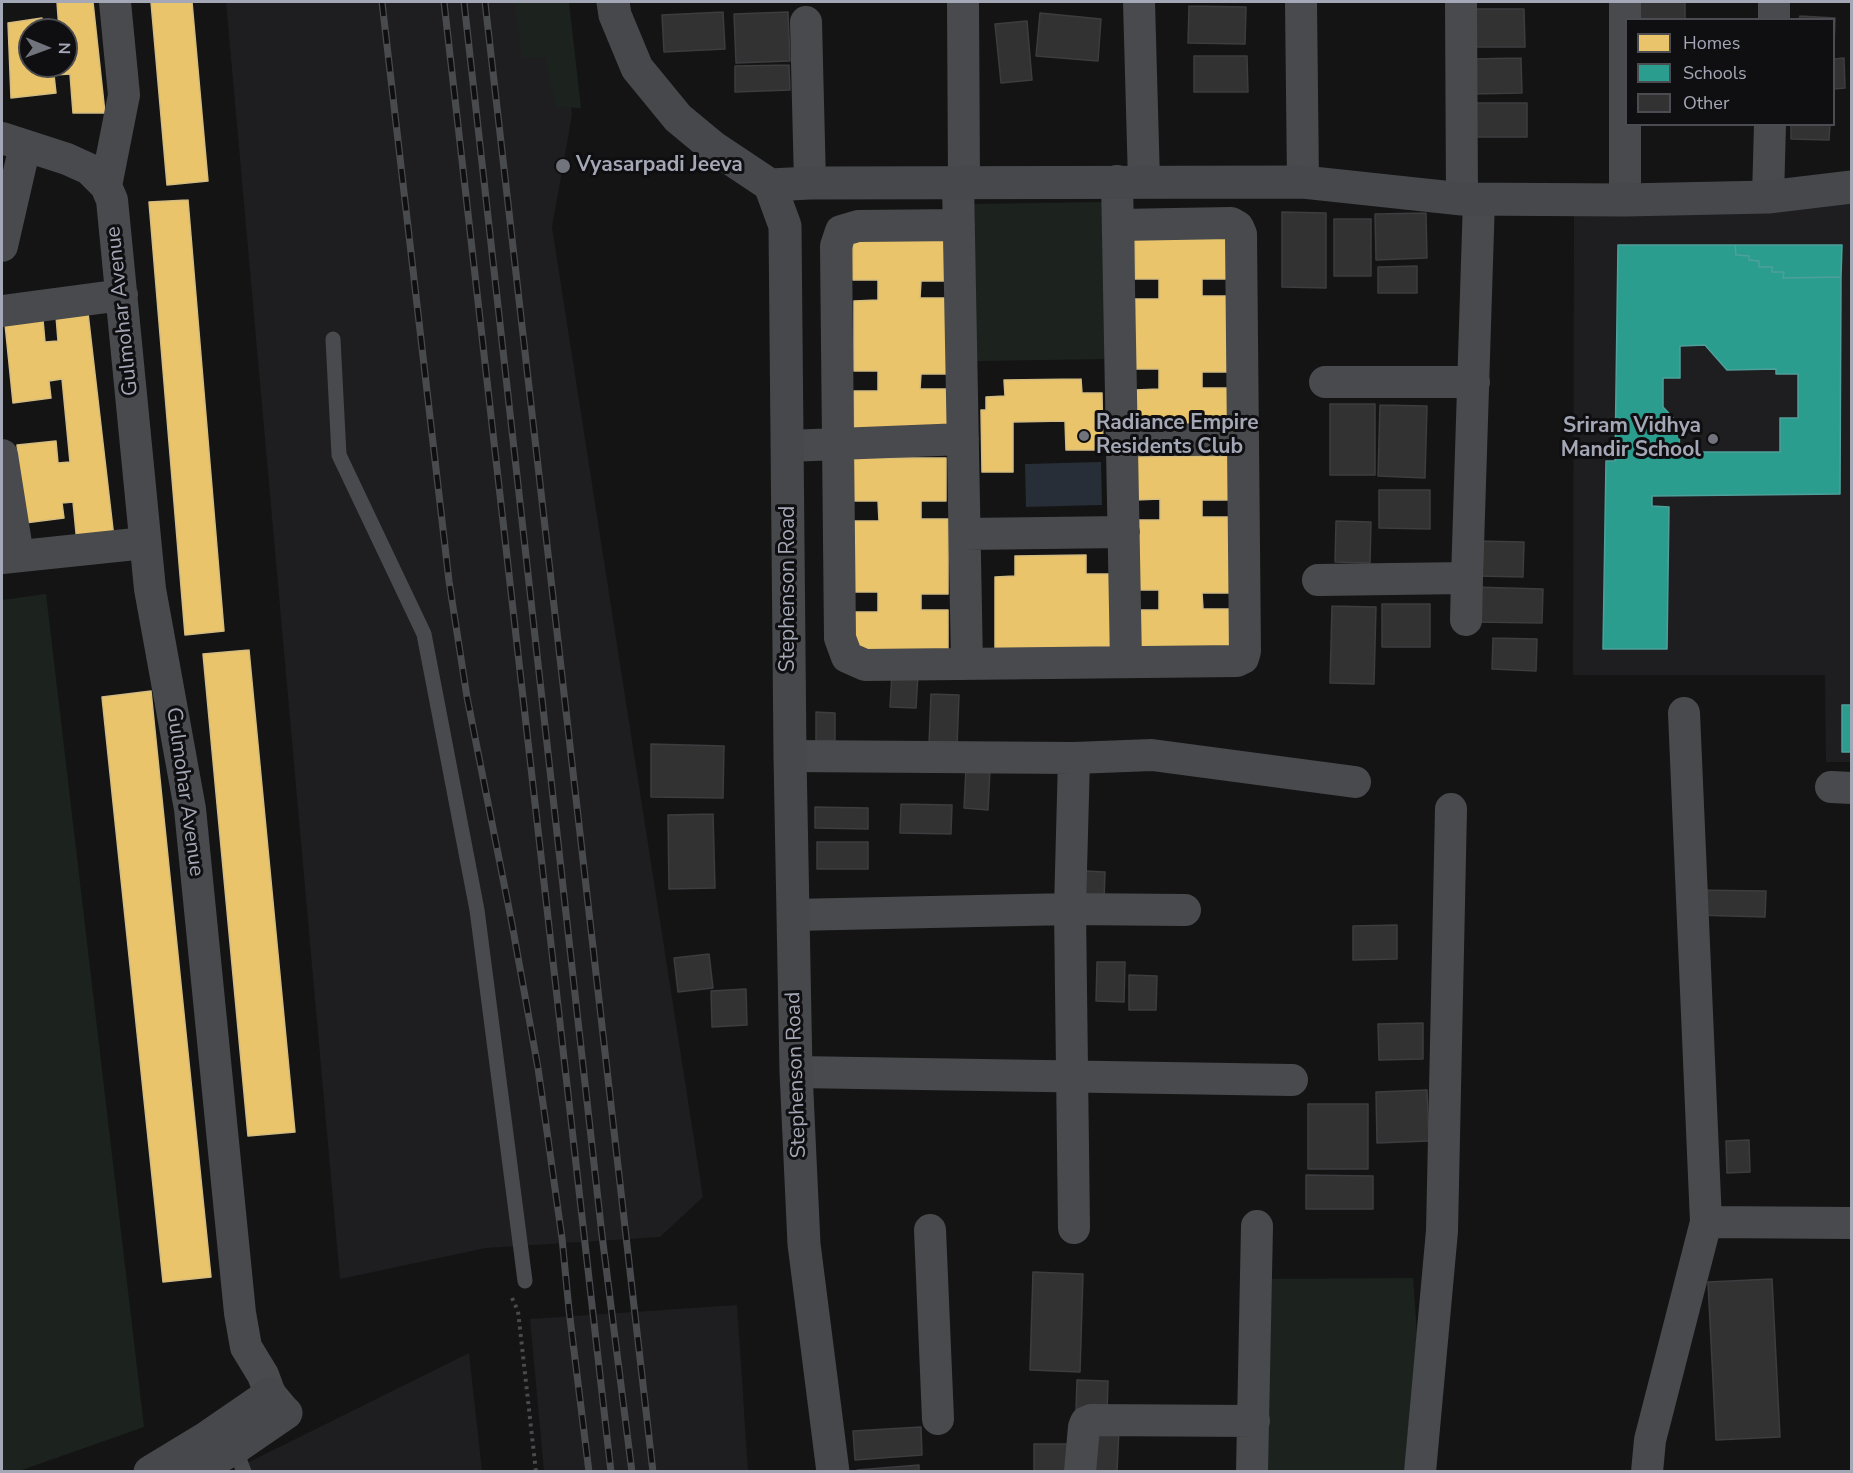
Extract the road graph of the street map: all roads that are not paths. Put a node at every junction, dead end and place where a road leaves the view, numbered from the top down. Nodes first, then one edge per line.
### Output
1 (115, 2) edge
2 (613, 2) edge
3 (963, 2) edge
4 (1139, 2) edge
5 (1300, 2) edge
6 (1461, 2) edge
7 (1625, 2) edge
8 (1774, 2) edge
9 (1774, 18) edge
10 (806, 22) dead end
11 (1770, 126) edge
12 (13, 142) edge
13 (1131, 181) junction
14 (961, 182) junction
15 (1303, 182) junction
16 (810, 183) junction
17 (770, 185) junction
18 (106, 186) junction
19 (1851, 188) edge
20 (1768, 197) junction
21 (1471, 199) junction
22 (1625, 200) junction
23 (959, 225) junction
24 (1118, 225) junction
25 (2, 246) edge
26 (122, 295) junction
27 (2, 311) edge
28 (333, 339) dead end
29 (1325, 382) dead end
30 (1474, 382) junction
31 (963, 439) junction
32 (1242, 439) junction
33 (1122, 440) junction
34 (838, 444) junction
35 (788, 446) junction
36 (2, 456) edge
37 (1124, 532) junction
38 (965, 534) junction
39 (145, 543) junction
40 (10, 557) edge
41 (1467, 578) junction
42 (1318, 580) dead end
43 (1466, 620) dead end
44 (1126, 662) junction
45 (967, 664) junction
46 (1684, 712) dead end
47 (790, 756) junction
48 (1074, 758) junction
49 (1355, 782) dead end
50 (1451, 809) dead end
51 (1070, 909) junction
52 (1185, 909) dead end
53 (793, 915) junction
54 (796, 1072) junction
55 (1071, 1077) junction
56 (1292, 1080) dead end
57 (1706, 1222) junction
58 (1851, 1223) edge
59 (1257, 1226) dead end
60 (1074, 1228) dead end
61 (930, 1230) dead end
62 (525, 1281) dead end
63 (278, 1404) junction
64 (938, 1419) dead end
65 (1254, 1421) junction
66 (239, 1460) edge
67 (150, 1472) edge
68 (193, 1472) edge
69 (833, 1472) edge
70 (1080, 1472) edge
71 (1252, 1472) edge
72 (1420, 1472) edge
73 (1647, 1472) edge

1 - 18 street
2 - 17 main road
3 - 14 street
4 - 13 street
5 - 15 street
6 - 21 street
7 - 22 street
8 - 9 street
10 - 16 street
11 - 20 street
12 - 18 street
12 - 25 street
13 - 14 main road
13 - 15 main road
13 - 24 street
14 - 16 main road
14 - 23 street
15 - 21 main road
16 - 17 main road
17 - 35 main road, Stephenson Road
18 - 26 street, Gulmohar Avenue
19 - 20 main road
20 - 22 main road
21 - 22 main road
21 - 30 street
23 - 31 street
23 - 34 street
24 - 32 street
24 - 33 street
26 - 27 street
26 - 39 street, Gulmohar Avenue
28 - 62 lane
29 - 30 street
30 - 41 street
31 - 34 street
31 - 38 street
32 - 33 street
32 - 44 street
33 - 37 street
34 - 35 street
34 - 45 street
35 - 47 main road, Stephenson Road
36 - 40 street
37 - 38 street
37 - 44 street
38 - 45 street
39 - 40 street
39 - 63 street, Gulmohar Avenue
41 - 42 street
41 - 43 street
44 - 45 street
46 - 57 street
47 - 48 street
47 - 53 main road, Stephenson Road
48 - 49 street
48 - 51 street
50 - 72 street
51 - 52 street
51 - 53 street
51 - 55 street
53 - 54 main road, Stephenson Road
54 - 55 street
54 - 69 main road, Stephenson Road
55 - 56 street
55 - 60 street
57 - 58 street
57 - 73 street
59 - 65 street
61 - 64 street
63 - 66 main road
63 - 67 main road
65 - 70 street
65 - 71 street
66 - 68 main road

